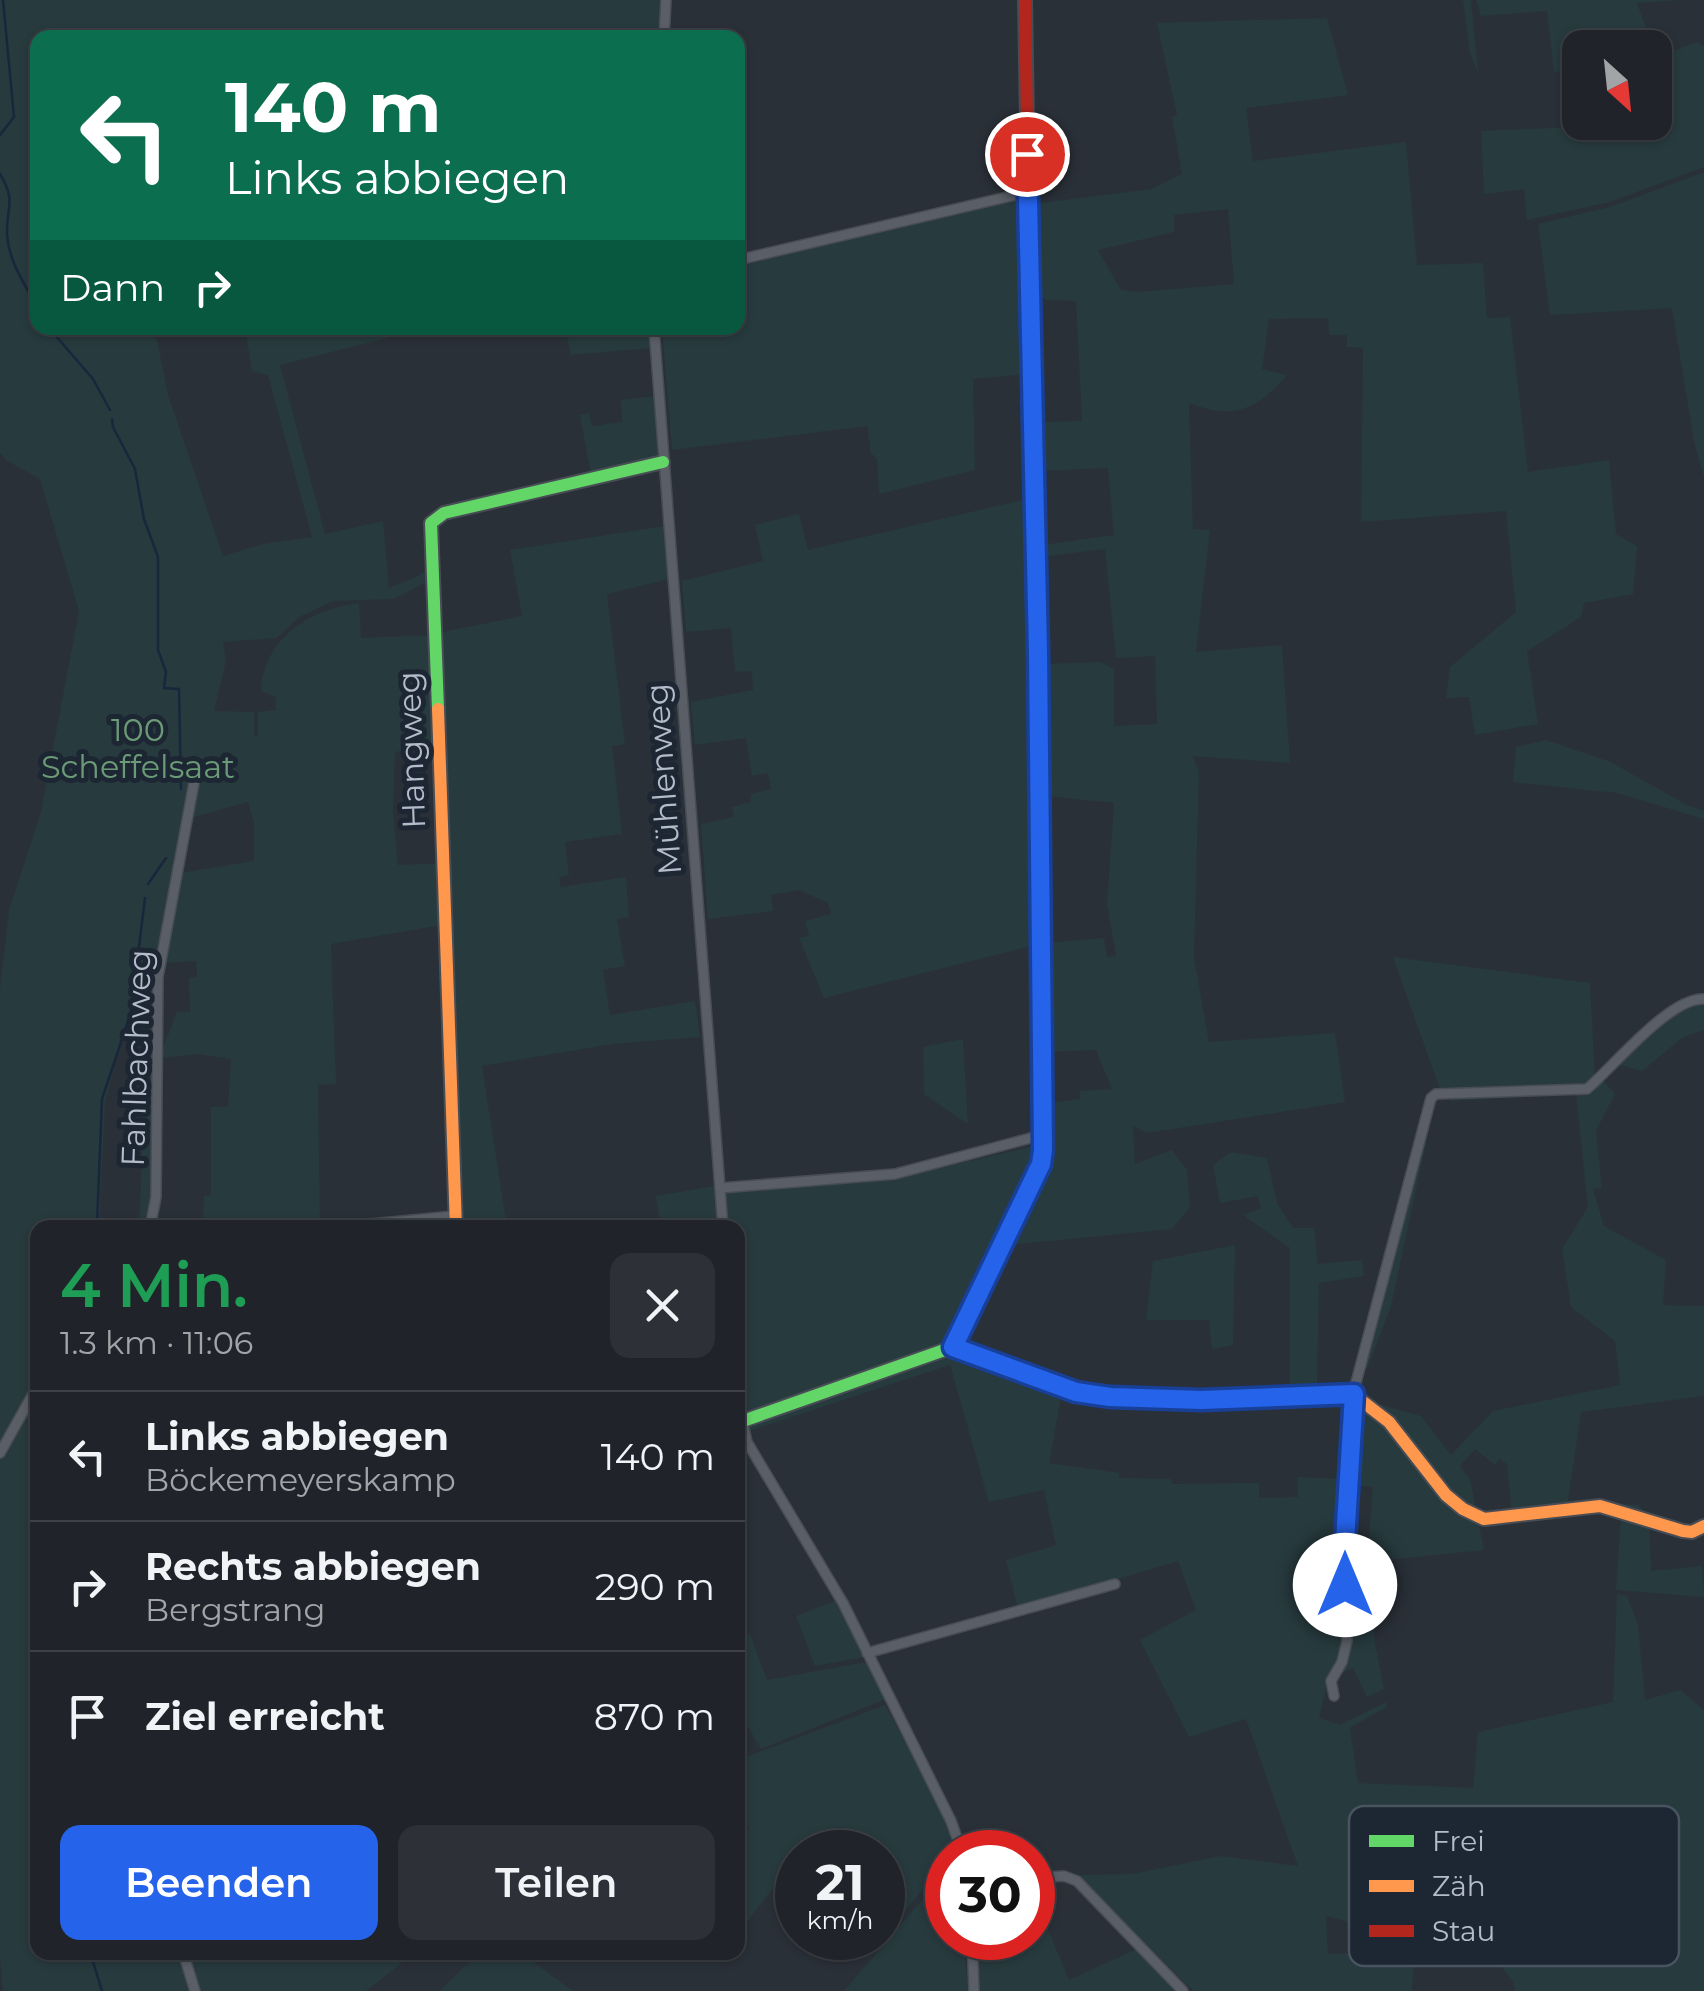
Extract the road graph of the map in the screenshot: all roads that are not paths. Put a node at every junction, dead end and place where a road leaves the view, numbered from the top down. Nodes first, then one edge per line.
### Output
1 (666, 0) edge
2 (1025, 0) edge
3 (664, 30) edge
4 (1028, 192) junction
5 (745, 258) edge
6 (654, 335) edge
7 (663, 462) junction
8 (196, 772) dead end
9 (1704, 998) edge
10 (1042, 1135) junction
11 (720, 1188) junction
12 (152, 1220) edge
13 (454, 1220) edge
14 (722, 1220) edge
15 (953, 1347) junction
16 (1354, 1394) junction
17 (30, 1399) edge
18 (745, 1420) edge
19 (745, 1449) edge
20 (0, 1453) edge
21 (1704, 1526) edge
22 (1114, 1584) dead end
23 (867, 1654) junction
24 (1334, 1696) dead end
25 (954, 1830) edge
26 (1055, 1877) edge
27 (186, 1960) edge
28 (973, 1960) edge
29 (195, 1991) edge
30 (974, 1991) edge
31 (1183, 1991) edge

1 - 3 street
2 - 4 street
4 - 5 street
4 - 10 street
6 - 7 street, Mühlenweg
7 - 11 street, Mühlenweg
7 - 13 street, Hangweg
8 - 12 street, Fahlbachweg
9 - 16 street
10 - 11 street
10 - 15 street
11 - 14 street, Mühlenweg
15 - 16 street
15 - 18 street
16 - 21 street
16 - 24 street
17 - 20 street
19 - 23 street
22 - 23 street
23 - 25 street
26 - 31 street
27 - 29 street
28 - 30 street

